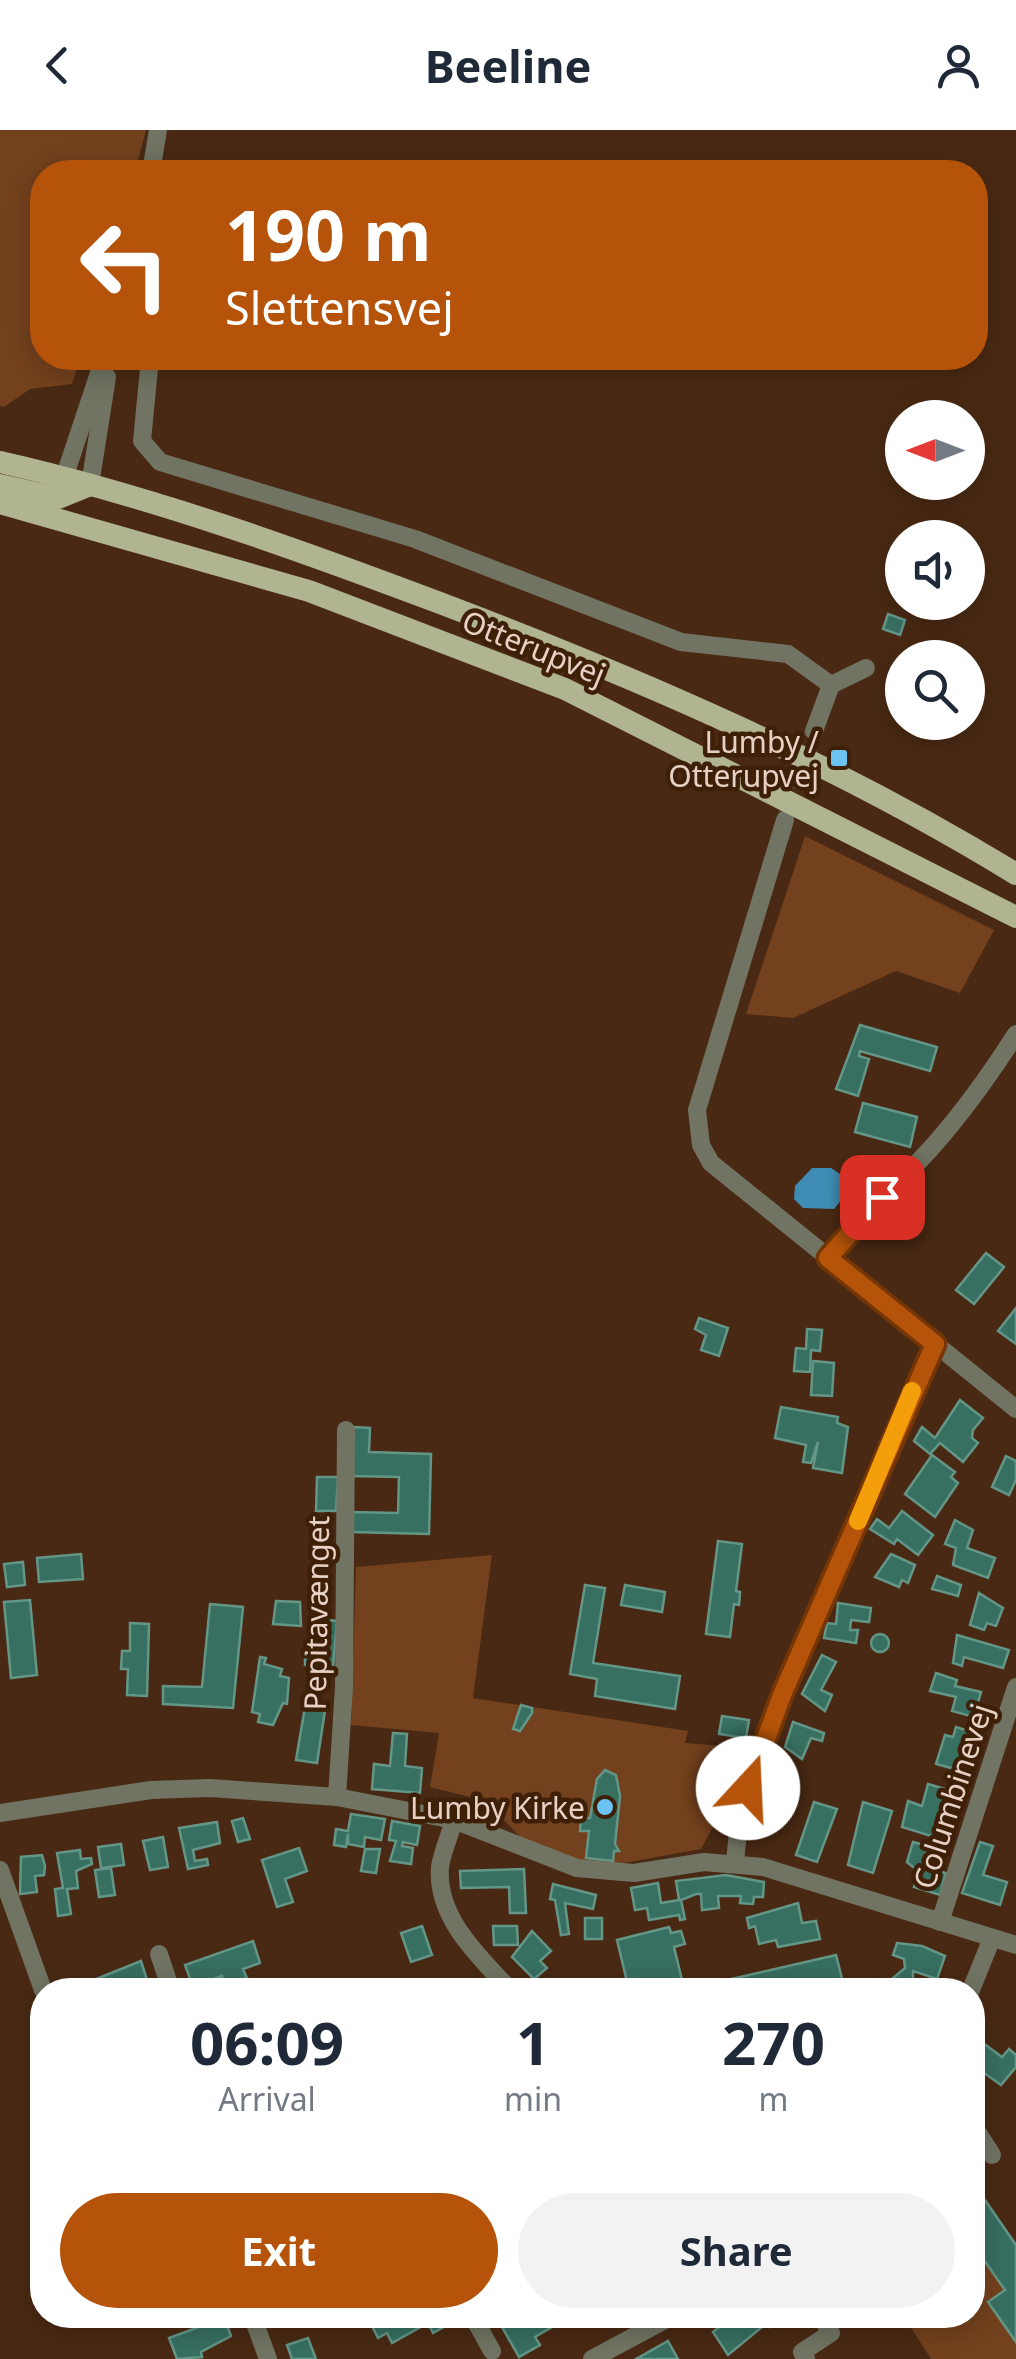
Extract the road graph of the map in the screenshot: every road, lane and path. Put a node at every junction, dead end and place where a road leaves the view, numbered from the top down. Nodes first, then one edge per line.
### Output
1 (158, 130) edge
2 (153, 160) edge
3 (103, 370) edge
4 (105, 370) edge
5 (149, 370) edge
6 (0, 462) edge
7 (0, 485) edge
8 (90, 486) junction
9 (58, 497) junction
10 (0, 503) edge
11 (866, 668) dead end
12 (831, 685) junction
13 (814, 731) tunnel mouth
14 (786, 820) tunnel mouth
15 (1016, 874) edge
16 (1016, 917) edge
17 (1016, 1034) edge
18 (828, 1258) junction
19 (935, 1344) junction
20 (1016, 1409) edge
21 (346, 1430) dead end
22 (1016, 1687) edge
23 (337, 1797) junction
24 (0, 1813) edge
25 (454, 1820) junction
26 (735, 1862) junction
27 (0, 1870) edge
28 (940, 1922) junction
29 (992, 1938) junction
30 (1016, 1945) edge
31 (159, 1954) dead end
32 (39, 1978) edge
33 (167, 1978) edge
34 (499, 1978) edge
35 (976, 1978) edge
36 (985, 2144) edge
37 (992, 2155) dead end
38 (257, 2328) edge
39 (479, 2328) edge
40 (650, 2328) edge
41 (828, 2328) edge
42 (492, 2350) dead end
43 (268, 2359) edge
44 (592, 2359) edge
45 (806, 2359) edge

1 - 2 street
3 - 9 street
4 - 8 street
5 - 12 street
6 - 9 main road, Otterupvej
7 - 9 main road
8 - 9 main road
8 - 15 main road, Otterupvej
9 - 10 main road, Otterupvej
9 - 16 main road, Otterupvej
11 - 12 street
12 - 13 street
14 - 18 street
17 - 18 street
18 - 19 street
19 - 20 street
19 - 26 street
21 - 23 street, Pepitavænget
22 - 28 street, Columbinevej
23 - 24 street
23 - 25 street
25 - 26 street
25 - 34 street
26 - 28 street
27 - 32 street
28 - 29 street
29 - 30 street
29 - 35 street
31 - 33 street
36 - 37 street
38 - 43 street
39 - 42 street
40 - 44 street
41 - 45 street

